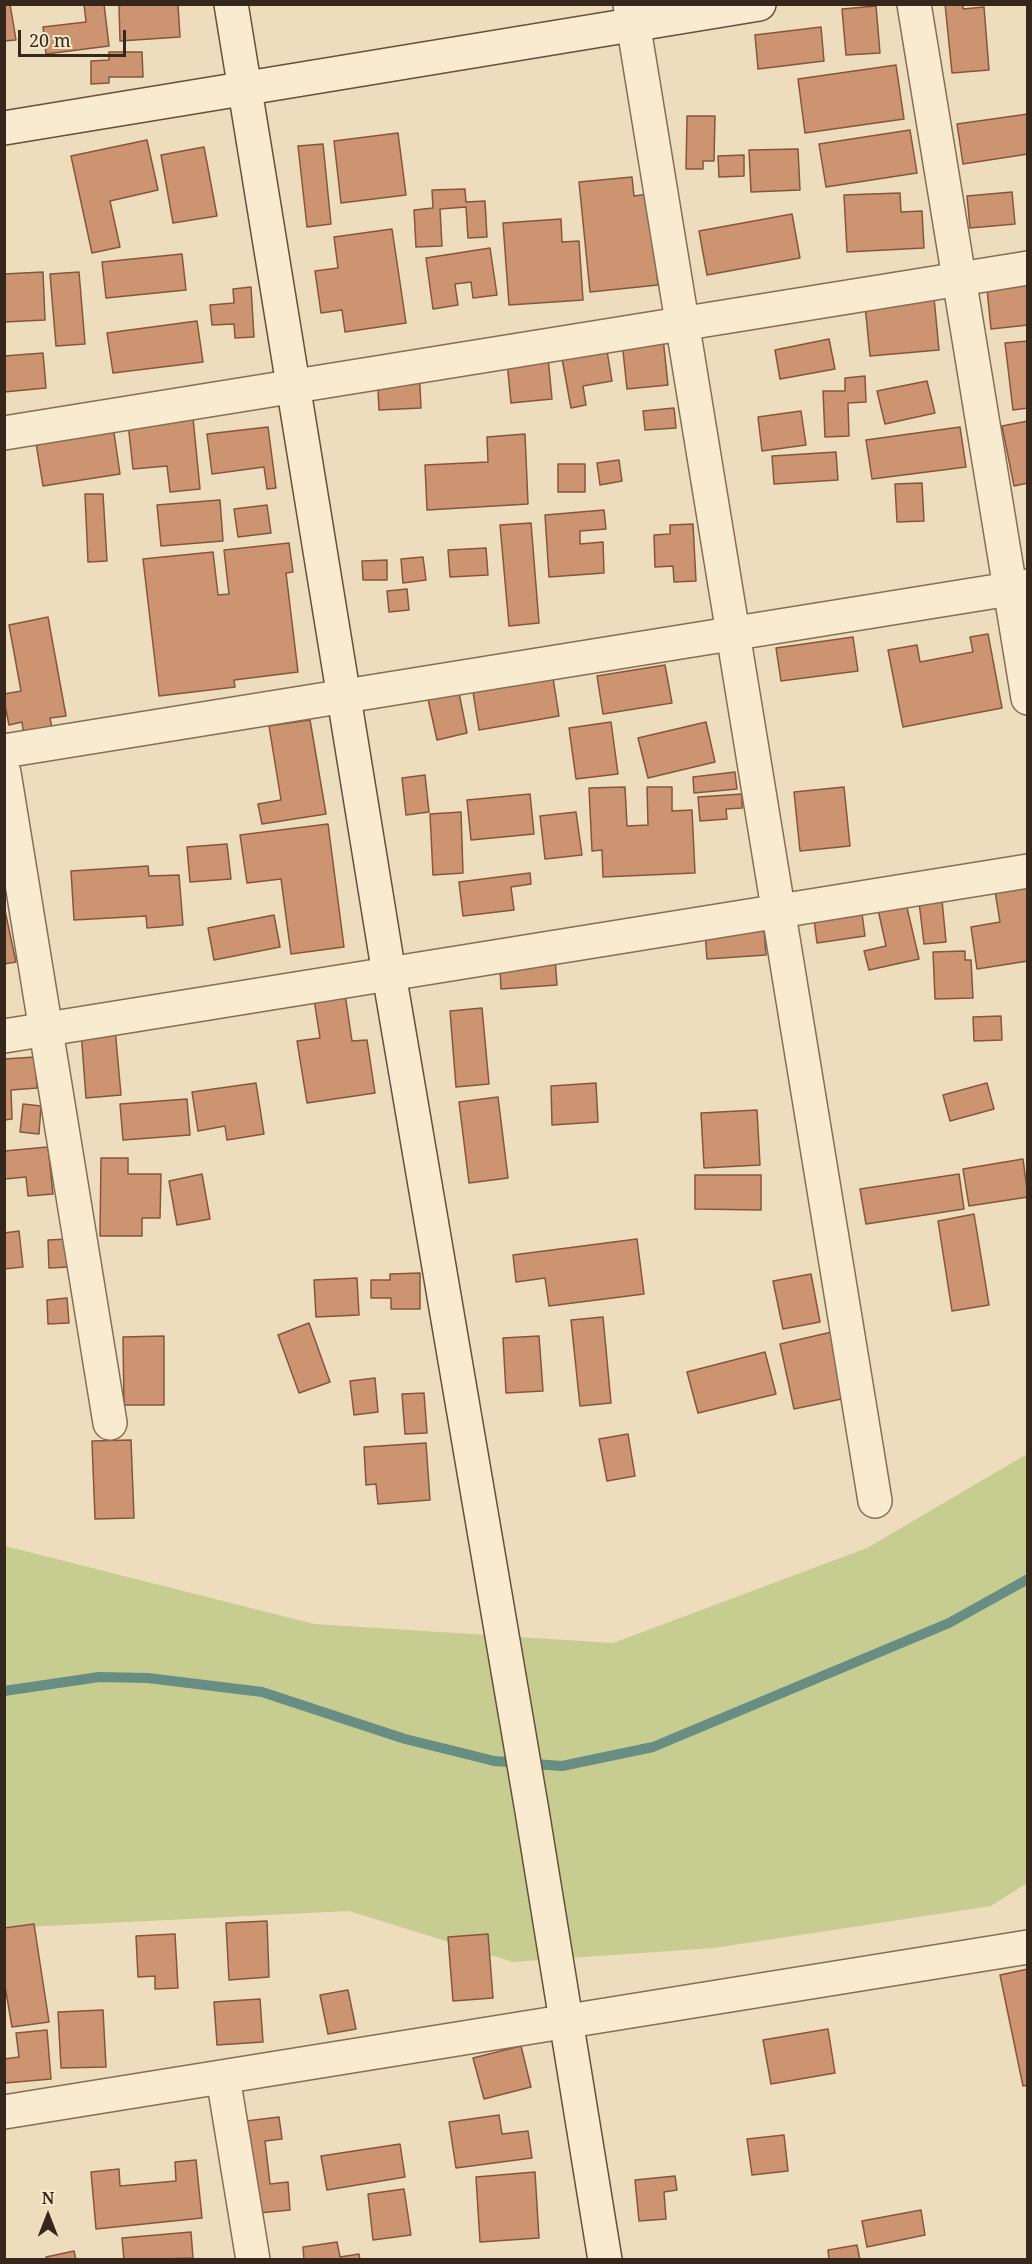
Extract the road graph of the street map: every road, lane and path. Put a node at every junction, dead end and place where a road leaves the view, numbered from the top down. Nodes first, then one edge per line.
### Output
1 (231, 4) edge
2 (759, 4) edge
3 (914, 4) edge
4 (632, 15) edge
5 (244, 88) junction
6 (4, 128) edge
7 (1028, 268) edge
8 (959, 279) junction
9 (683, 323) junction
10 (293, 387) junction
11 (4, 433) edge
12 (1018, 587) edge
13 (733, 634) junction
14 (344, 696) junction
15 (1028, 698) edge
16 (4, 752) edge
17 (4, 773) edge
18 (1028, 871) edge
19 (779, 911) junction
20 (389, 974) junction
21 (46, 1029) junction
22 (4, 1036) edge
23 (110, 1423) dead end
24 (875, 1501) dead end
25 (1028, 1947) edge
26 (566, 2021) junction
27 (223, 2077) junction
28 (4, 2112) edge
29 (253, 2259) edge
30 (605, 2259) edge

1 - 5 street
2 - 4 street
3 - 8 street
4 - 5 street
4 - 9 street
5 - 6 street
5 - 10 street
7 - 8 street
8 - 9 street
8 - 12 street
9 - 10 street
9 - 13 street
10 - 11 street
10 - 14 street
12 - 13 street
12 - 15 street
13 - 14 street
13 - 19 street
14 - 16 street
14 - 20 street
17 - 21 street
18 - 19 street
19 - 20 street
19 - 24 street
20 - 21 street
20 - 26 street
21 - 22 street
21 - 23 street
25 - 26 street
26 - 27 street
26 - 30 street
27 - 28 street
27 - 29 street

